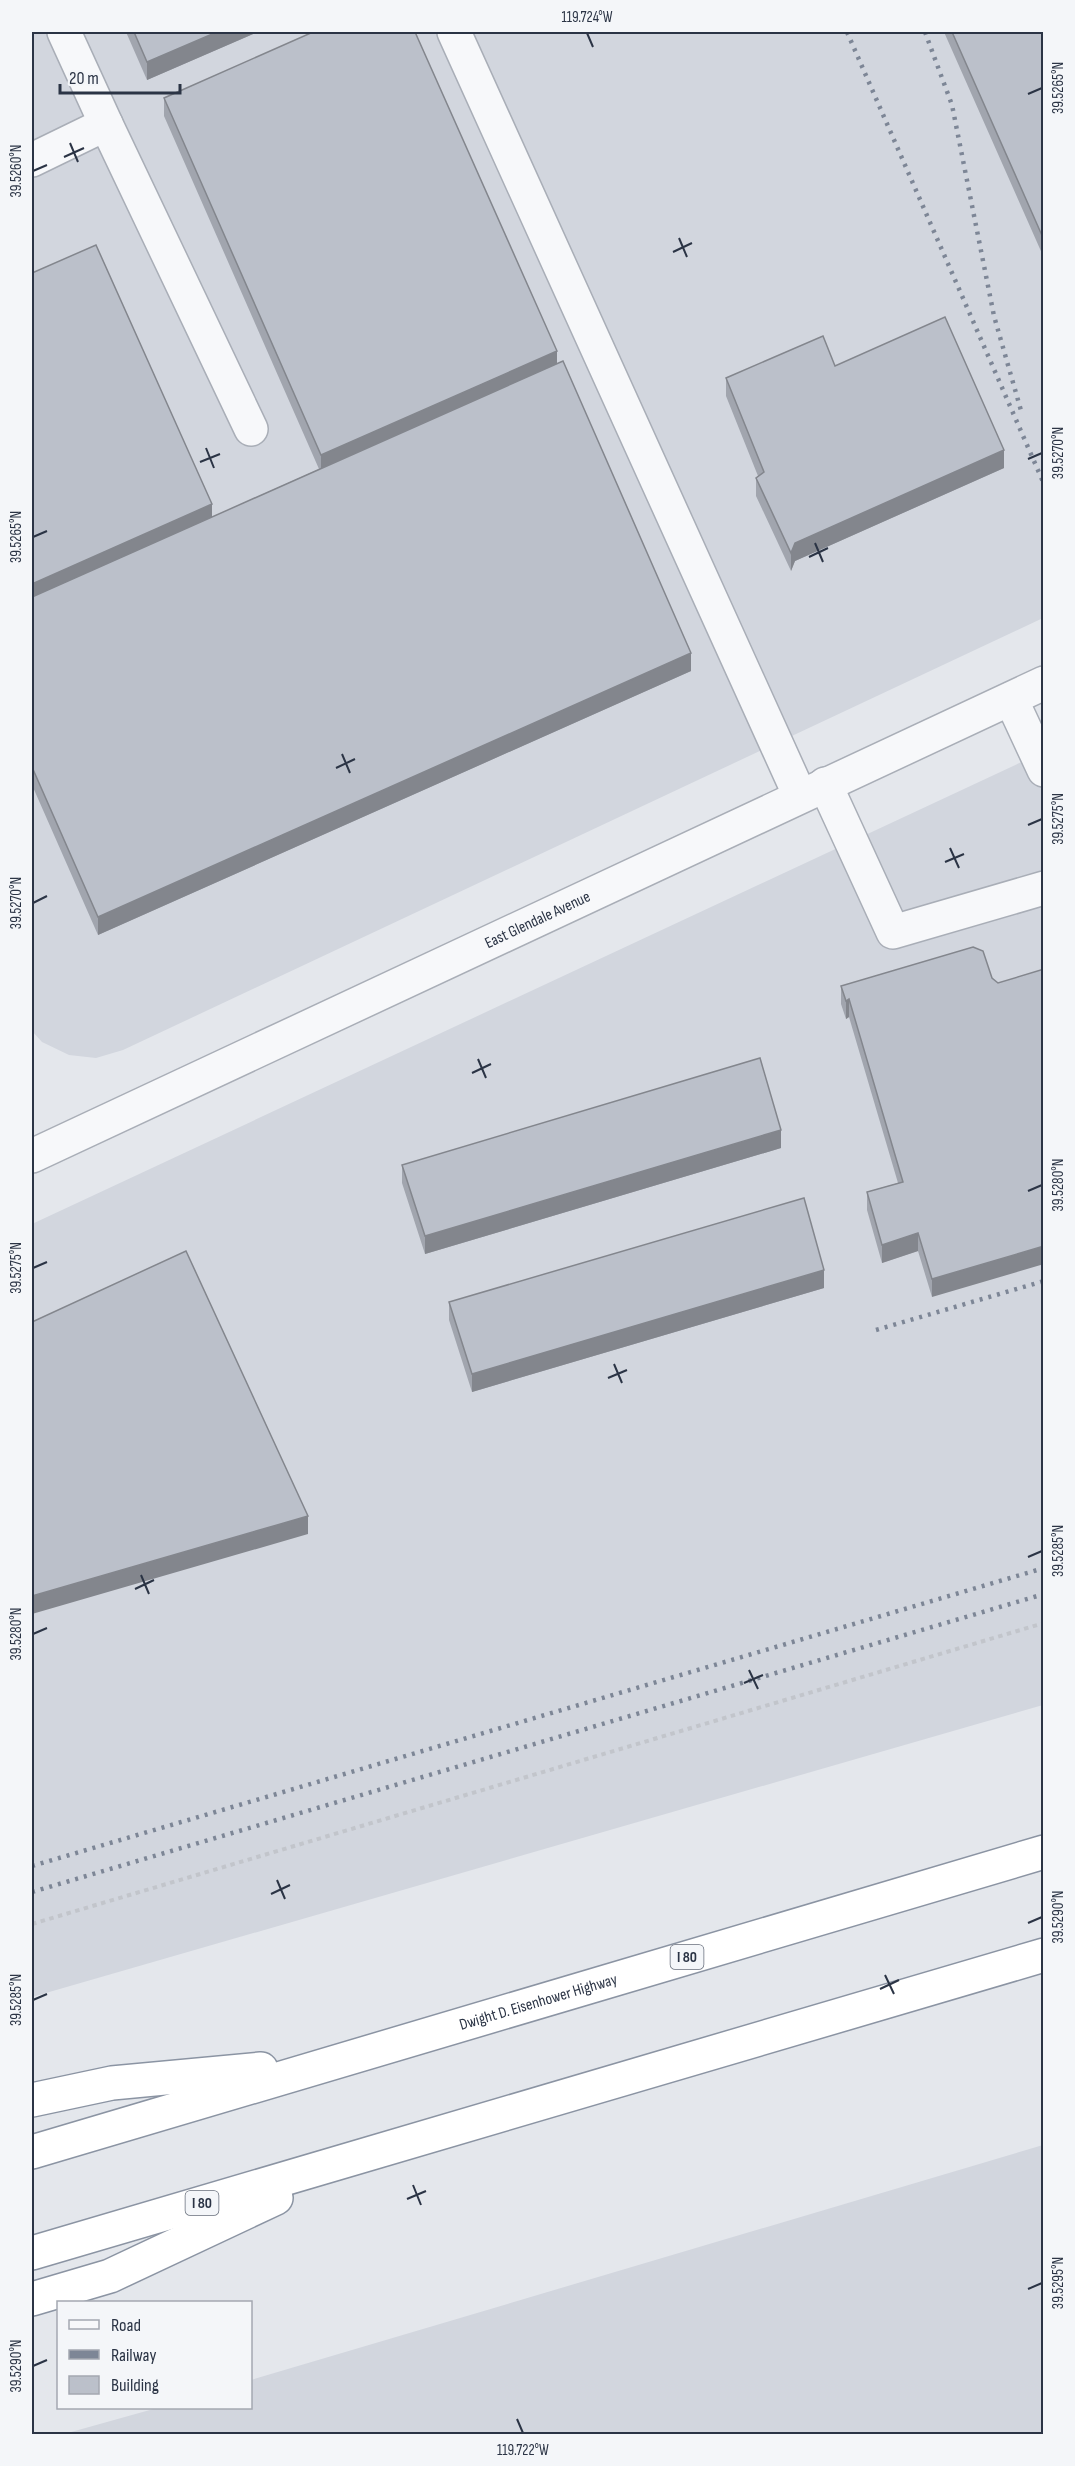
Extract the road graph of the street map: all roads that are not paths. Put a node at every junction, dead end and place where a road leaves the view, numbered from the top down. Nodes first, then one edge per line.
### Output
1 (64, 32) edge
2 (454, 32) edge
3 (106, 124) junction
4 (32, 160) edge
5 (251, 429) dead end
6 (1044, 683) edge
7 (1011, 699) junction
8 (1044, 770) edge
9 (812, 790) junction
10 (1044, 888) edge
11 (32, 1156) edge
12 (1044, 1852) edge
13 (1044, 1955) edge
14 (332, 2063) junction
15 (32, 2100) edge
16 (32, 2152) edge
17 (373, 2153) junction
18 (32, 2253) edge
19 (32, 2299) edge

1 - 3 street
2 - 9 street
3 - 4 street
3 - 5 street
6 - 7 street, East Glendale Avenue
7 - 8 street
7 - 9 street, East Glendale Avenue
9 - 10 street
9 - 11 street, East Glendale Avenue
12 - 14 highway, Dwight D. Eisenhower Highway / I 80
13 - 17 highway, I 80
14 - 15 highway
14 - 16 highway, Dwight D. Eisenhower Highway / I 80
17 - 18 highway, I 80
17 - 19 highway

